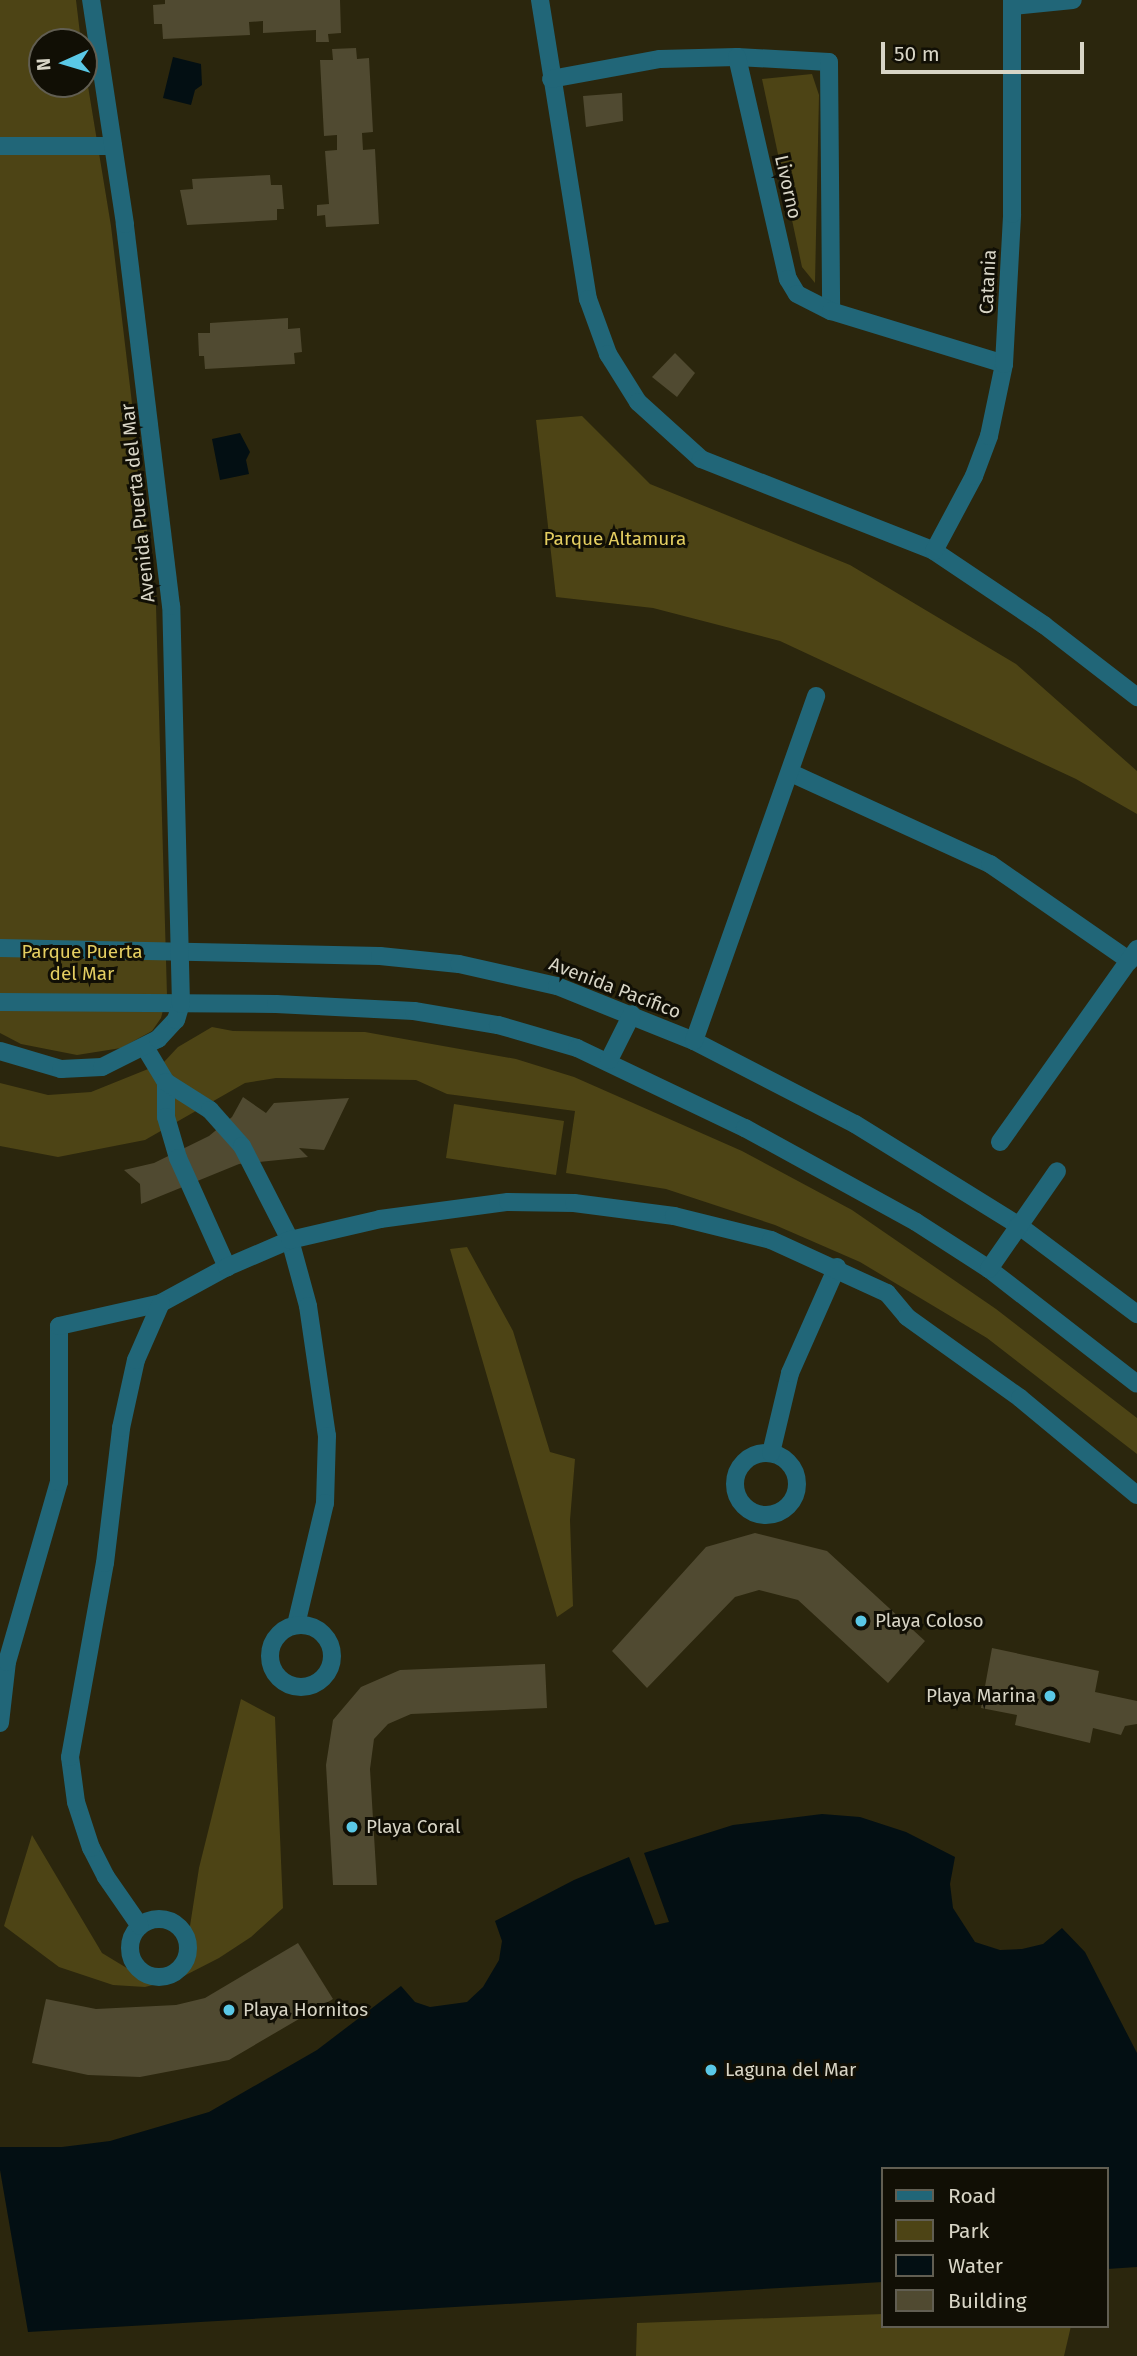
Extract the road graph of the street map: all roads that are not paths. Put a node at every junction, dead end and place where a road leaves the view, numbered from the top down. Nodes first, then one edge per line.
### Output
1 (91, 0) edge
2 (540, 0) edge
3 (1073, 0) edge
4 (1012, 3) edge
5 (737, 57) junction
6 (551, 79) junction
7 (0, 146) edge
8 (113, 146) junction
9 (831, 312) junction
10 (1003, 364) junction
11 (934, 551) junction
12 (816, 696) dead end
13 (1137, 697) edge
14 (791, 773) junction
15 (0, 948) edge
16 (179, 952) junction
17 (1133, 955) edge
18 (0, 1002) edge
19 (181, 1004) junction
20 (632, 1014) junction
21 (694, 1041) junction
22 (146, 1049) junction
23 (0, 1051) edge
24 (610, 1060) junction
25 (166, 1082) junction
26 (1000, 1142) dead end
27 (1057, 1171) dead end
28 (1018, 1225) junction
29 (290, 1240) junction
30 (227, 1267) junction
31 (837, 1267) junction
32 (989, 1269) junction
33 (162, 1303) junction
34 (1137, 1314) edge
35 (1137, 1384) edge
36 (771, 1453) dead end
37 (1137, 1495) edge
38 (296, 1625) dead end
39 (0, 1723) edge
40 (140, 1926) dead end

1 - 8 street, Avenida Puerta del Mar
2 - 6 street
3 - 4 street
4 - 10 street, Catania
5 - 6 street
5 - 9 street, Livorno
5 - 9 street
6 - 11 street
7 - 8 street
8 - 16 street, Avenida Puerta del Mar
9 - 10 street, Livorno
10 - 11 street, Catania
11 - 13 street
12 - 14 street
14 - 17 street
14 - 21 street
15 - 16 street, Avenida Pacífico
16 - 19 street, Avenida Puerta del Mar
16 - 20 street, Avenida Pacífico
17 - 26 street
18 - 19 street
19 - 22 street
19 - 24 street
20 - 21 street, Avenida Pacífico
20 - 24 street
21 - 28 street, Avenida Pacífico
22 - 23 street
22 - 25 street
24 - 32 street
25 - 29 street
25 - 30 street
27 - 28 street
28 - 32 street
28 - 34 street, Avenida Pacífico
29 - 30 street
29 - 31 street
29 - 38 street
30 - 33 street
31 - 36 street
31 - 37 street
32 - 35 street
33 - 39 street
33 - 40 street

